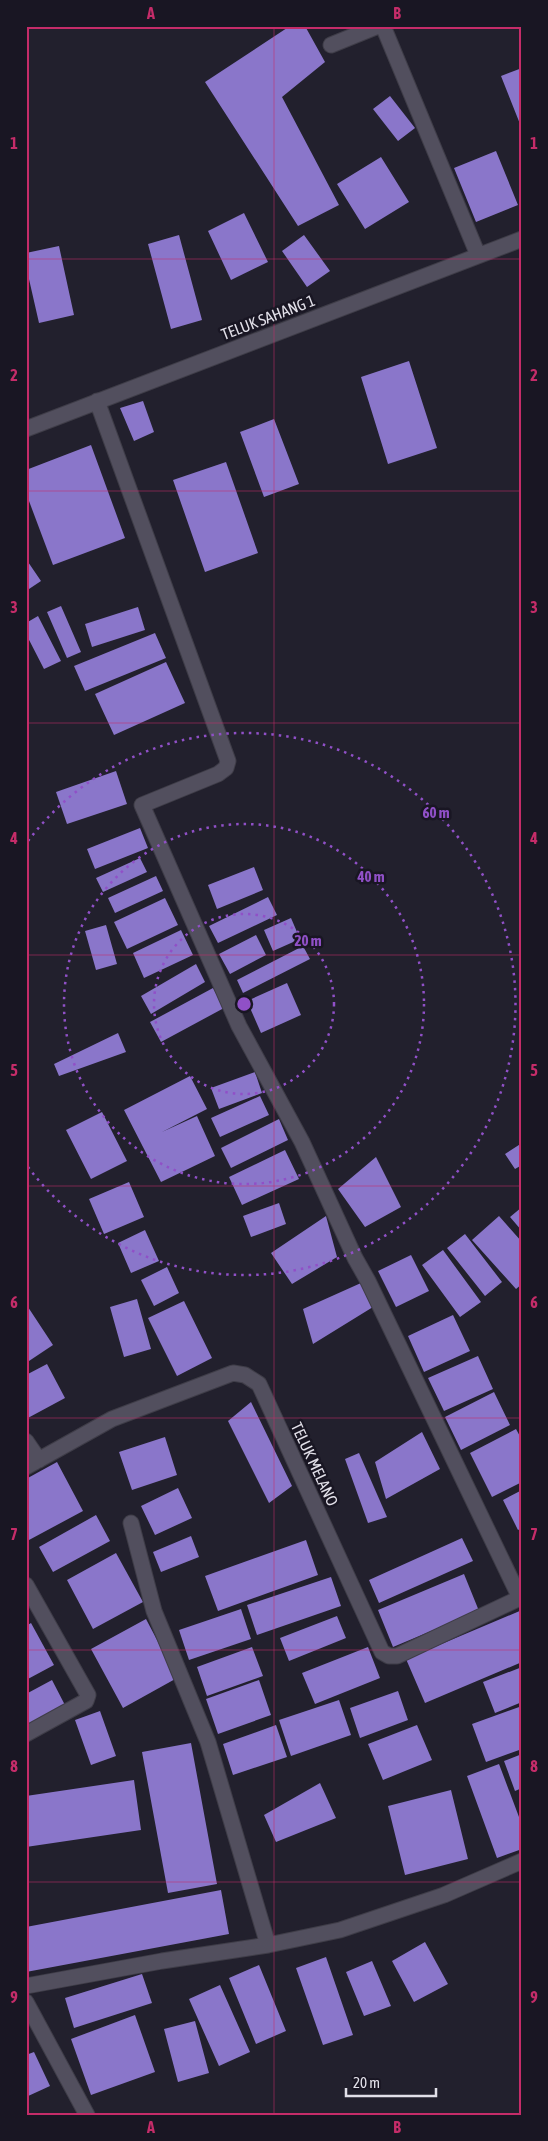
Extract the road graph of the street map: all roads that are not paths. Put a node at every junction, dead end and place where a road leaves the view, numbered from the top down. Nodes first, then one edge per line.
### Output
1 (378, 26) edge
2 (383, 26) edge
3 (331, 45) dead end
4 (522, 239) edge
5 (478, 255) junction
6 (97, 401) junction
7 (26, 429) edge
8 (26, 1441) edge
9 (33, 1463) edge
10 (131, 1524) dead end
11 (26, 1585) edge
12 (521, 1597) edge
13 (26, 1734) edge
14 (522, 1861) edge
15 (268, 1945) junction
16 (26, 1986) edge
17 (26, 2002) edge
18 (86, 2115) edge

1 - 3 street
2 - 5 street
4 - 5 street, TELUK SAHANG 1
5 - 6 street, TELUK SAHANG 1
6 - 7 street, TELUK SAHANG 1
6 - 12 street
8 - 9 street
9 - 12 street, TELUK MELANO
10 - 15 street
11 - 13 street
14 - 15 street
15 - 16 street
17 - 18 street

